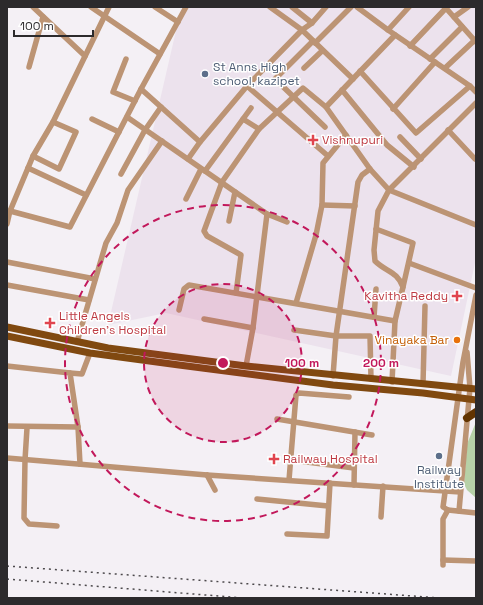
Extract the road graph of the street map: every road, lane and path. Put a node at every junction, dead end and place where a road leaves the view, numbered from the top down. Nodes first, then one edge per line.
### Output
1 (33, 7) edge
2 (91, 7) edge
3 (108, 7) edge
4 (155, 7) edge
5 (186, 7) edge
6 (270, 7) edge
7 (292, 7) edge
8 (326, 7) edge
9 (351, 7) edge
10 (357, 7) edge
11 (410, 7) edge
12 (446, 7) edge
13 (468, 7) edge
14 (104, 16) junction
15 (43, 17) junction
16 (454, 17) junction
17 (178, 22) junction
18 (312, 23) junction
19 (462, 27) junction
20 (302, 30) junction
21 (388, 30) junction
22 (395, 35) junction
23 (476, 41) edge
24 (314, 42) junction
25 (410, 46) junction
26 (322, 51) junction
27 (160, 54) junction
28 (84, 56) junction
29 (126, 59) dead end
30 (432, 60) junction
31 (29, 66) dead end
32 (304, 68) dead end
33 (445, 68) junction
34 (360, 71) junction
35 (353, 79) junction
36 (246, 86) junction
37 (473, 86) edge
38 (141, 89) junction
39 (342, 90) junction
40 (476, 92) edge
41 (295, 97) junction
42 (135, 100) junction
43 (476, 104) edge
44 (161, 107) junction
45 (326, 107) junction
46 (251, 108) dead end
47 (394, 109) junction
48 (277, 112) junction
49 (127, 117) junction
50 (92, 119) dead end
51 (243, 119) junction
52 (53, 122) junction
53 (325, 127) dead end
54 (259, 129) junction
55 (145, 130) junction
56 (448, 130) junction
57 (119, 132) junction
58 (346, 135) junction
59 (400, 137) dead end
60 (162, 141) junction
61 (200, 142) junction
62 (33, 156) junction
63 (328, 156) junction
64 (188, 159) junction
65 (421, 159) junction
66 (476, 159) edge
67 (414, 167) junction
68 (28, 168) junction
69 (370, 169) junction
70 (203, 170) junction
71 (121, 174) dead end
72 (222, 182) junction
73 (389, 190) junction
74 (235, 192) junction
75 (86, 195) junction
76 (186, 198) dead end
77 (322, 205) junction
78 (355, 206) junction
79 (10, 211) junction
80 (267, 214) junction
81 (229, 222) dead end
82 (288, 222) dead end
83 (7, 224) edge
84 (476, 225) edge
85 (376, 229) junction
86 (7, 262) edge
87 (410, 263) junction
88 (94, 279) junction
89 (7, 285) edge
90 (403, 287) junction
91 (476, 288) edge
92 (376, 289) dead end
93 (236, 293) junction
94 (476, 295) edge
95 (257, 296) junction
96 (89, 300) junction
97 (296, 303) junction
98 (425, 306) dead end
99 (474, 309) edge
100 (179, 310) dead end
101 (340, 311) junction
102 (374, 317) junction
103 (204, 319) dead end
104 (395, 321) junction
105 (7, 327) edge
106 (253, 328) junction
107 (294, 330) dead end
108 (7, 336) edge
109 (336, 336) junction
110 (77, 342) junction
111 (466, 352) junction
112 (90, 353) junction
113 (7, 366) edge
114 (246, 366) junction
115 (70, 373) junction
116 (334, 376) junction
117 (370, 379) junction
118 (392, 382) junction
119 (424, 384) junction
120 (460, 386) junction
121 (473, 388) edge
122 (349, 397) dead end
123 (459, 397) junction
124 (473, 399) edge
125 (476, 412) edge
126 (468, 418) junction
127 (277, 419) dead end
128 (293, 422) junction
129 (7, 426) edge
130 (78, 427) junction
131 (27, 428) junction
132 (355, 432) junction
133 (372, 435) dead end
134 (7, 458) edge
135 (25, 460) junction
136 (291, 460) junction
137 (80, 464) junction
138 (354, 468) junction
139 (207, 475) junction
140 (289, 480) junction
141 (330, 483) junction
142 (354, 485) junction
143 (383, 486) junction
144 (215, 490) dead end
145 (447, 491) junction
146 (460, 492) junction
147 (257, 499) dead end
148 (328, 506) junction
149 (448, 510) junction
150 (459, 511) junction
151 (476, 513) edge
152 (381, 517) dead end
153 (57, 526) dead end
154 (287, 534) dead end
155 (476, 561) edge

1 - 15 street
2 - 14 street
3 - 14 street
4 - 17 street
5 - 17 street
6 - 20 street
7 - 18 street
8 - 18 street
9 - 24 street
10 - 21 street
11 - 21 street
12 - 16 street
12 - 25 street
13 - 16 street
14 - 27 street
14 - 28 street
15 - 28 street
15 - 31 street
16 - 19 street
17 - 27 street
18 - 20 street
19 - 23 street
19 - 30 street
20 - 24 street
20 - 36 street
21 - 22 street
22 - 25 street
22 - 34 street
23 - 33 street
24 - 26 street
24 - 41 street
25 - 30 street
26 - 32 street
26 - 35 street
27 - 38 street
28 - 52 street
29 - 42 street
30 - 33 street
30 - 47 street
33 - 37 street
34 - 35 street
34 - 47 street
35 - 39 street
36 - 48 street
36 - 61 street
37 - 40 street
37 - 47 street
38 - 42 street
38 - 44 street
39 - 45 street
39 - 67 street
41 - 45 street
41 - 48 street
41 - 53 street
42 - 49 street
43 - 56 street
44 - 55 street
44 - 61 street
45 - 58 street
46 - 51 street
48 - 54 street
48 - 63 street
49 - 55 street
49 - 57 street
50 - 57 street
51 - 54 street
51 - 70 street
52 - 62 street
52 - 62 street
54 - 72 street
55 - 60 street
55 - 71 street
56 - 65 street
56 - 66 street
57 - 75 street
58 - 63 street
58 - 69 street
59 - 65 street
60 - 64 street
60 - 88 street
61 - 64 street
62 - 68 street
63 - 77 street
64 - 70 street
65 - 67 street
67 - 73 street
68 - 75 street
68 - 79 street
69 - 73 street
69 - 78 street
70 - 72 street
70 - 76 street
72 - 74 street
72 - 93 street
73 - 84 street
73 - 85 street
74 - 80 street
74 - 81 street
75 - 79 street
77 - 78 street
77 - 97 street
78 - 101 street
79 - 83 street
80 - 82 street
80 - 95 street
85 - 87 street
85 - 90 street
86 - 88 street
87 - 90 street
87 - 91 street
88 - 96 street
89 - 96 street
90 - 104 street
92 - 102 street
93 - 95 street
93 - 100 street
94 - 99 street
95 - 97 street
95 - 106 street
96 - 110 street
97 - 101 street
98 - 119 street
99 - 111 street
101 - 102 street
101 - 109 street
102 - 104 street
103 - 106 street
104 - 118 street
105 - 110 main road
106 - 114 street
107 - 109 street
108 - 112 main road
109 - 116 street
109 - 117 street
110 - 114 main road
111 - 120 street
111 - 121 street
112 - 115 street
112 - 123 main road
113 - 115 street
114 - 116 main road
115 - 130 street
116 - 117 main road
117 - 118 main road
118 - 119 main road
119 - 120 main road
120 - 121 main road
120 - 123 street
121 - 124 street
122 - 128 street
123 - 124 main road
123 - 145 street
124 - 126 street
125 - 126 highway
126 - 146 street
127 - 128 street
128 - 132 street
128 - 136 street
129 - 131 street
130 - 131 street
130 - 137 street
131 - 135 street
132 - 133 street
132 - 138 street
134 - 135 street
135 - 137 street
135 - 153 street
136 - 138 street
136 - 140 street
137 - 139 street
138 - 142 street
139 - 140 street
139 - 144 street
140 - 141 street
141 - 142 street
141 - 148 street
142 - 143 street
143 - 145 street
143 - 152 street
145 - 146 street
145 - 149 street
146 - 150 street
147 - 148 street
148 - 154 street
149 - 150 street
149 - 155 street
150 - 151 street

